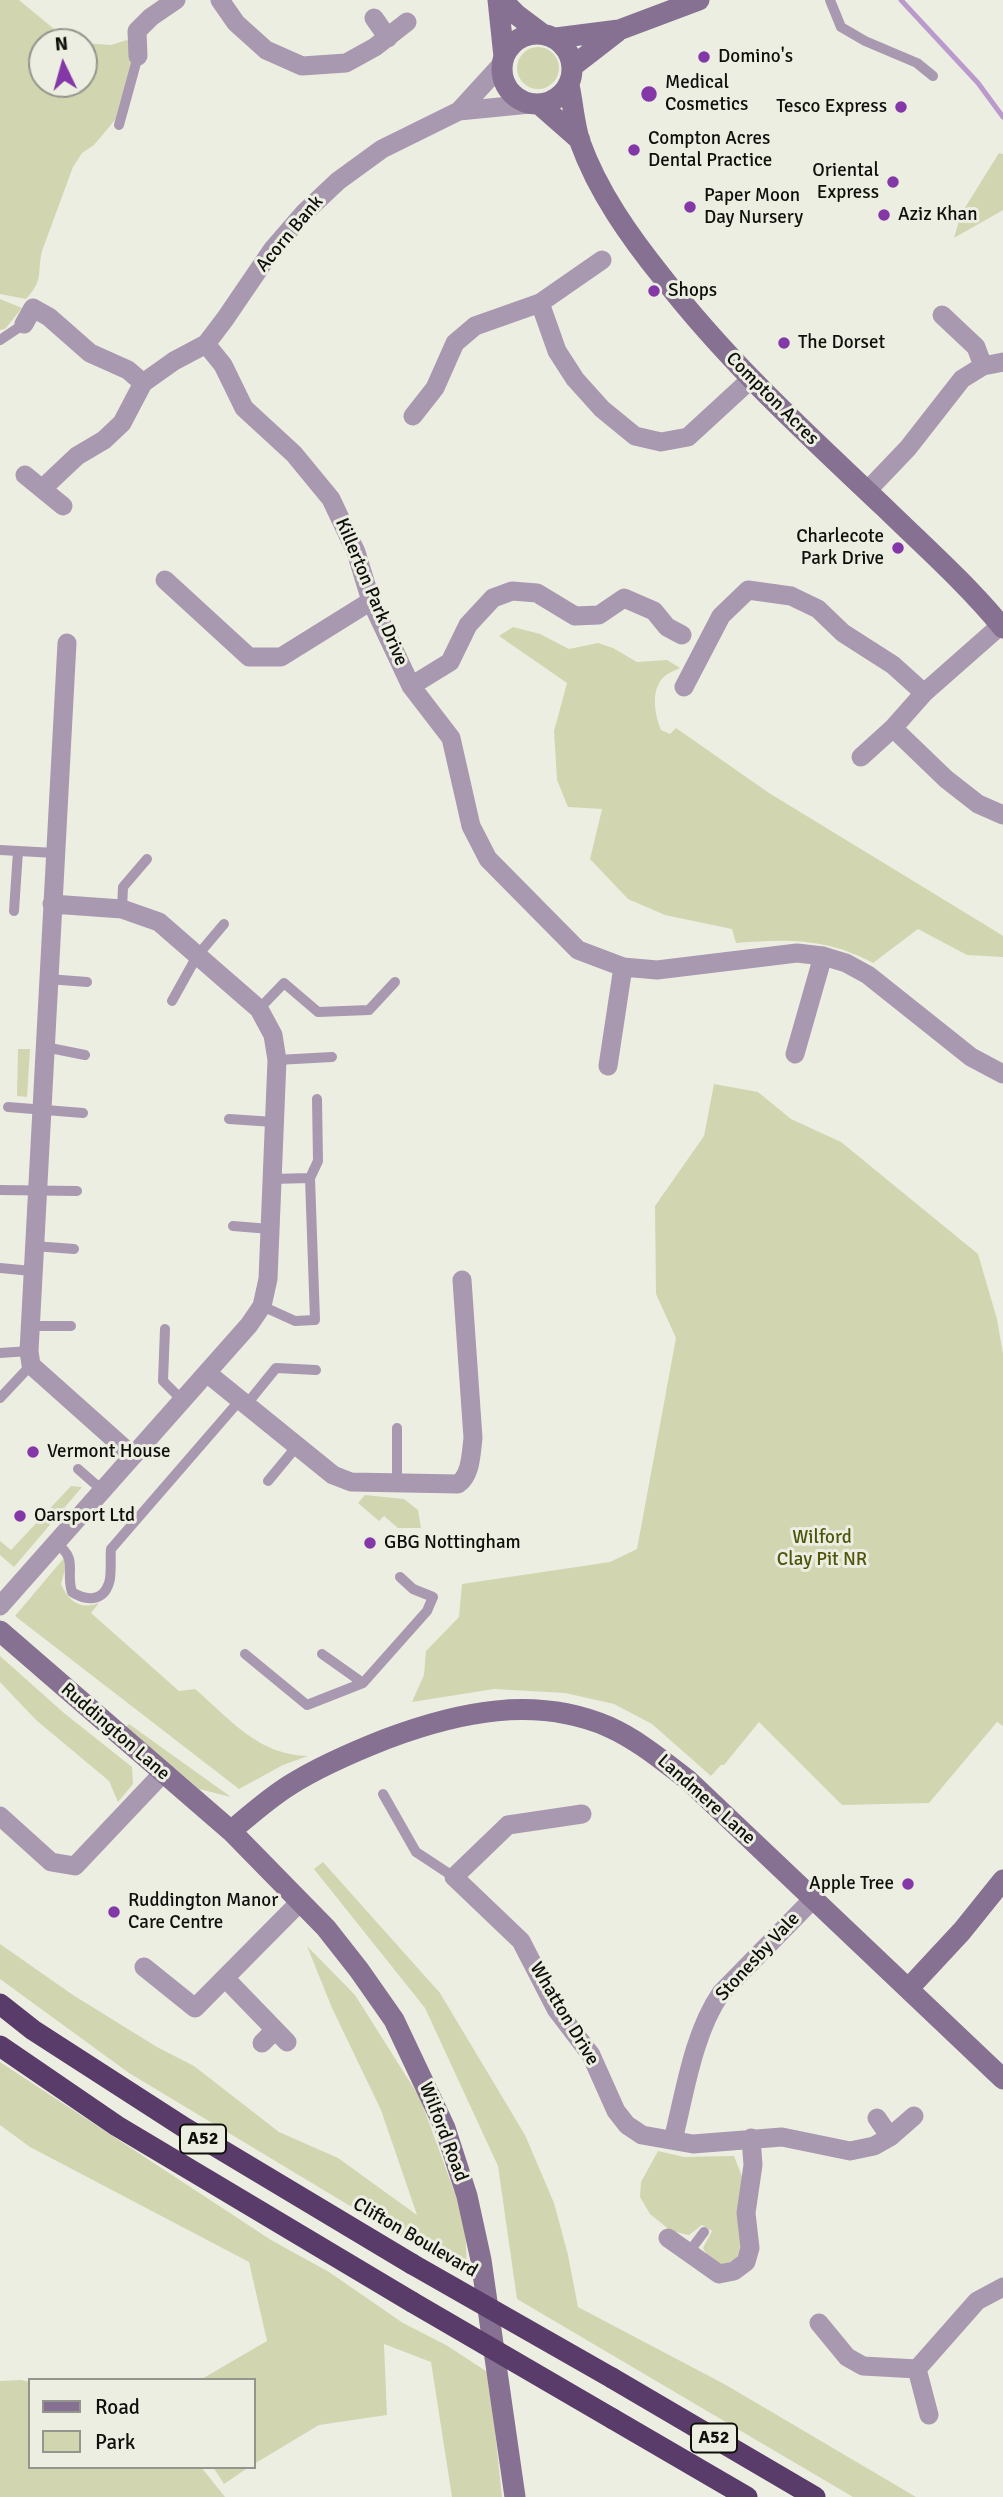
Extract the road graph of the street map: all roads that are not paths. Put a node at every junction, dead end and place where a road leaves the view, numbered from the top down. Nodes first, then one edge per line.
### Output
1 (176, 0) edge
2 (220, 0) edge
3 (500, 0) edge
4 (699, 0) edge
5 (830, 0) edge
6 (374, 18) dead end
7 (407, 22) dead end
8 (619, 30) junction
9 (548, 36) junction
10 (388, 38) junction
11 (138, 56) joint
12 (503, 60) junction
13 (571, 75) junction
14 (933, 76) dead end
15 (534, 104) junction
16 (459, 111) junction
17 (119, 125) dead end
18 (580, 140) junction
19 (602, 260) dead end
20 (540, 303) junction
21 (942, 315) dead end
22 (24, 324) joint
23 (0, 340) edge
24 (206, 344) junction
25 (1003, 362) edge
26 (983, 366) junction
27 (750, 380) junction
28 (144, 383) junction
29 (413, 416) dead end
30 (25, 475) dead end
31 (42, 489) junction
32 (867, 491) junction
33 (63, 506) dead end
34 (165, 580) dead end
35 (371, 601) junction
36 (1002, 627) edge
37 (682, 635) dead end
38 (67, 643) dead end
39 (411, 686) junction
40 (684, 687) dead end
41 (924, 693) junction
42 (893, 728) junction
43 (861, 757) dead end
44 (1003, 815) edge
45 (0, 850) edge
46 (18, 851) junction
47 (55, 853) junction
48 (147, 859) dead end
49 (52, 904) junction
50 (122, 908) junction
51 (14, 911) dead end
52 (224, 924) dead end
53 (197, 956) junction
54 (823, 956) junction
55 (623, 967) junction
56 (48, 979) junction
57 (87, 982) dead end
58 (395, 982) dead end
59 (172, 1001) dead end
60 (259, 1009) junction
61 (44, 1047) junction
62 (795, 1054) dead end
63 (85, 1055) dead end
64 (332, 1057) dead end
65 (277, 1060) junction
66 (608, 1066) dead end
67 (1003, 1074) edge
68 (317, 1099) dead end
69 (8, 1107) dead end
70 (41, 1111) junction
71 (83, 1113) dead end
72 (229, 1119) dead end
73 (274, 1122) junction
74 (310, 1178) junction
75 (272, 1179) junction
76 (0, 1190) edge
77 (77, 1191) dead end
78 (36, 1192) junction
79 (233, 1226) dead end
80 (270, 1229) junction
81 (34, 1246) junction
82 (74, 1249) dead end
83 (0, 1268) edge
84 (32, 1271) junction
85 (462, 1280) dead end
86 (262, 1306) junction
87 (29, 1326) junction
88 (71, 1326) dead end
89 (165, 1329) dead end
90 (0, 1353) edge
91 (30, 1358) junction
92 (316, 1370) dead end
93 (207, 1373) junction
94 (0, 1398) edge
95 (183, 1400) junction
96 (243, 1402) junction
97 (397, 1428) dead end
98 (297, 1446) junction
99 (133, 1456) junction
100 (78, 1469) dead end
101 (268, 1481) dead end
102 (397, 1483) junction
103 (102, 1490) junction
104 (56, 1543) junction
105 (400, 1577) dead end
106 (0, 1606) edge
107 (0, 1632) edge
108 (245, 1654) dead end
109 (322, 1654) dead end
110 (363, 1683) junction
111 (163, 1773) junction
112 (383, 1794) dead end
113 (582, 1814) dead end
114 (0, 1816) edge
115 (231, 1831) junction
116 (454, 1877) junction
117 (1003, 1880) edge
118 (814, 1898) junction
119 (300, 1902) junction
120 (144, 1967) dead end
121 (225, 1978) junction
122 (909, 1988) junction
123 (0, 2004) edge
124 (275, 2038) dead end
125 (0, 2046) edge
126 (1003, 2079) edge
127 (914, 2116) dead end
128 (877, 2118) dead end
129 (890, 2137) junction
130 (751, 2138) junction
131 (673, 2140) junction
132 (704, 2232) dead end
133 (668, 2238) dead end
134 (689, 2252) junction
135 (1003, 2287) edge
136 (818, 2323) dead end
137 (917, 2369) junction
138 (929, 2415) dead end
139 (515, 2497) edge
140 (747, 2497) edge
141 (815, 2497) edge

1 - 11 street
2 - 10 street
3 - 9 street
3 - 12 street
4 - 8 street
5 - 14 lane
6 - 10 street
7 - 10 street
8 - 9 street
8 - 13 street
9 - 12 street
9 - 13 street
11 - 17 lane
12 - 15 street
12 - 16 street, Acorn Bank
13 - 15 street
13 - 18 street, Compton Acres
15 - 16 street, Acorn Bank
15 - 18 street, Compton Acres
16 - 24 street, Acorn Bank
18 - 27 street, Compton Acres
19 - 20 street
20 - 27 street
20 - 29 street
21 - 26 street
22 - 23 lane
22 - 28 street
24 - 28 street, Acorn Bank
24 - 35 street, Killerton Park Drive
25 - 26 street
26 - 32 street
27 - 32 street, Compton Acres
28 - 31 street, Acorn Bank
30 - 31 street
31 - 33 street
32 - 36 street, Compton Acres
34 - 35 street
35 - 39 street, Killerton Park Drive
36 - 41 street
37 - 39 street
38 - 47 street
39 - 55 street, Killerton Park Drive
40 - 41 street
41 - 42 street
42 - 43 street
42 - 44 street
45 - 46 lane
46 - 47 lane
46 - 51 lane
47 - 49 street
48 - 50 lane
49 - 50 street
49 - 56 street
50 - 53 street
52 - 53 lane
53 - 59 lane
53 - 60 street
54 - 55 street, Killerton Park Drive
54 - 62 street
54 - 67 street, Killerton Park Drive
55 - 66 street
56 - 57 lane
56 - 61 street
58 - 60 lane
60 - 65 street
61 - 63 lane
61 - 70 street
64 - 65 lane
65 - 73 street
68 - 74 lane
69 - 70 lane
70 - 71 lane
70 - 78 street
72 - 73 lane
73 - 75 street
74 - 75 lane
74 - 86 lane
75 - 80 street
76 - 78 lane
77 - 78 lane
78 - 81 street
79 - 80 lane
80 - 86 street
81 - 82 lane
81 - 84 street
83 - 84 lane
84 - 87 street
85 - 102 street
86 - 93 street
87 - 88 lane
87 - 91 street
89 - 95 lane
90 - 91 lane
91 - 94 lane
91 - 99 street
92 - 96 lane
93 - 95 street
93 - 96 street
95 - 99 street
96 - 98 street
96 - 104 lane
97 - 102 lane
98 - 101 lane
98 - 102 street
99 - 103 street
100 - 103 lane
103 - 104 street
104 - 106 street
105 - 110 lane
107 - 111 street, Ruddington Lane
108 - 110 lane
109 - 110 lane
111 - 114 street
111 - 115 street, Ruddington Lane
112 - 116 lane
113 - 116 street
115 - 118 street, Landmere Lane
115 - 119 street, Wilford Road
116 - 131 street, Whatton Drive
117 - 122 street
118 - 122 street, Landmere Lane
118 - 131 street, Stonesby Vale
119 - 121 street
119 - 139 street, Wilford Road
120 - 121 street
121 - 124 street
122 - 126 street, Landmere Lane
123 - 141 highway, Clifton Boulevard / A52, bridge
125 - 140 highway, A52, bridge
127 - 129 street
128 - 129 street
129 - 130 street, Whatton Drive
130 - 131 street, Whatton Drive
130 - 134 street
132 - 134 lane
133 - 134 street
135 - 137 street
136 - 137 street
137 - 138 street

